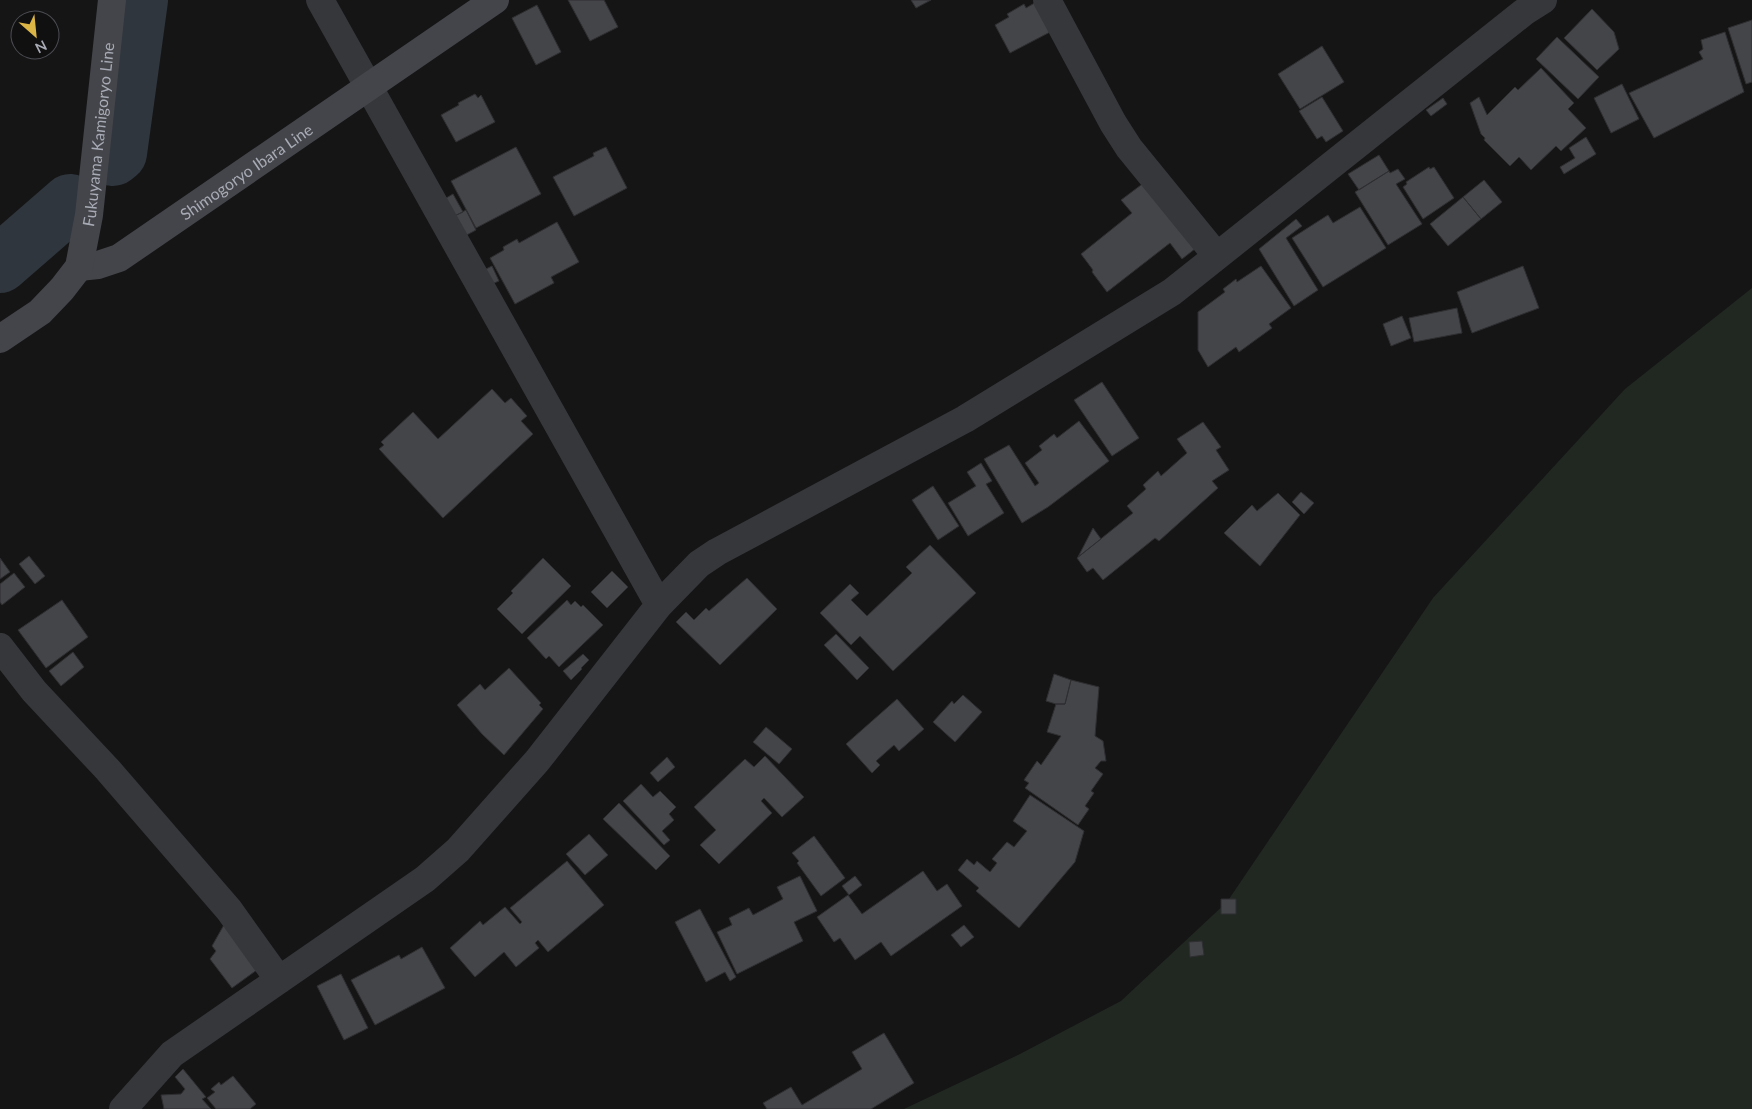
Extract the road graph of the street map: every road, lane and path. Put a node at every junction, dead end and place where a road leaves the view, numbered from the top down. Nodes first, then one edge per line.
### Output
1 (112, 0) edge
2 (320, 0) edge
3 (494, 0) edge
4 (1047, 0) edge
5 (1543, 0) edge
6 (367, 86) junction
7 (1217, 256) junction
8 (79, 267) junction
9 (0, 339) edge
10 (659, 605) junction
11 (0, 647) edge
12 (279, 980) junction
13 (123, 1109) edge

1 - 8 main road, Fukuyama Kamigoryo Line
2 - 6 street
3 - 6 main road, Shimogoryo Ibara Line
4 - 7 street
5 - 7 street
6 - 8 main road, Shimogoryo Ibara Line
6 - 10 street
7 - 10 street
8 - 9 main road
10 - 12 street
11 - 12 street
12 - 13 street

